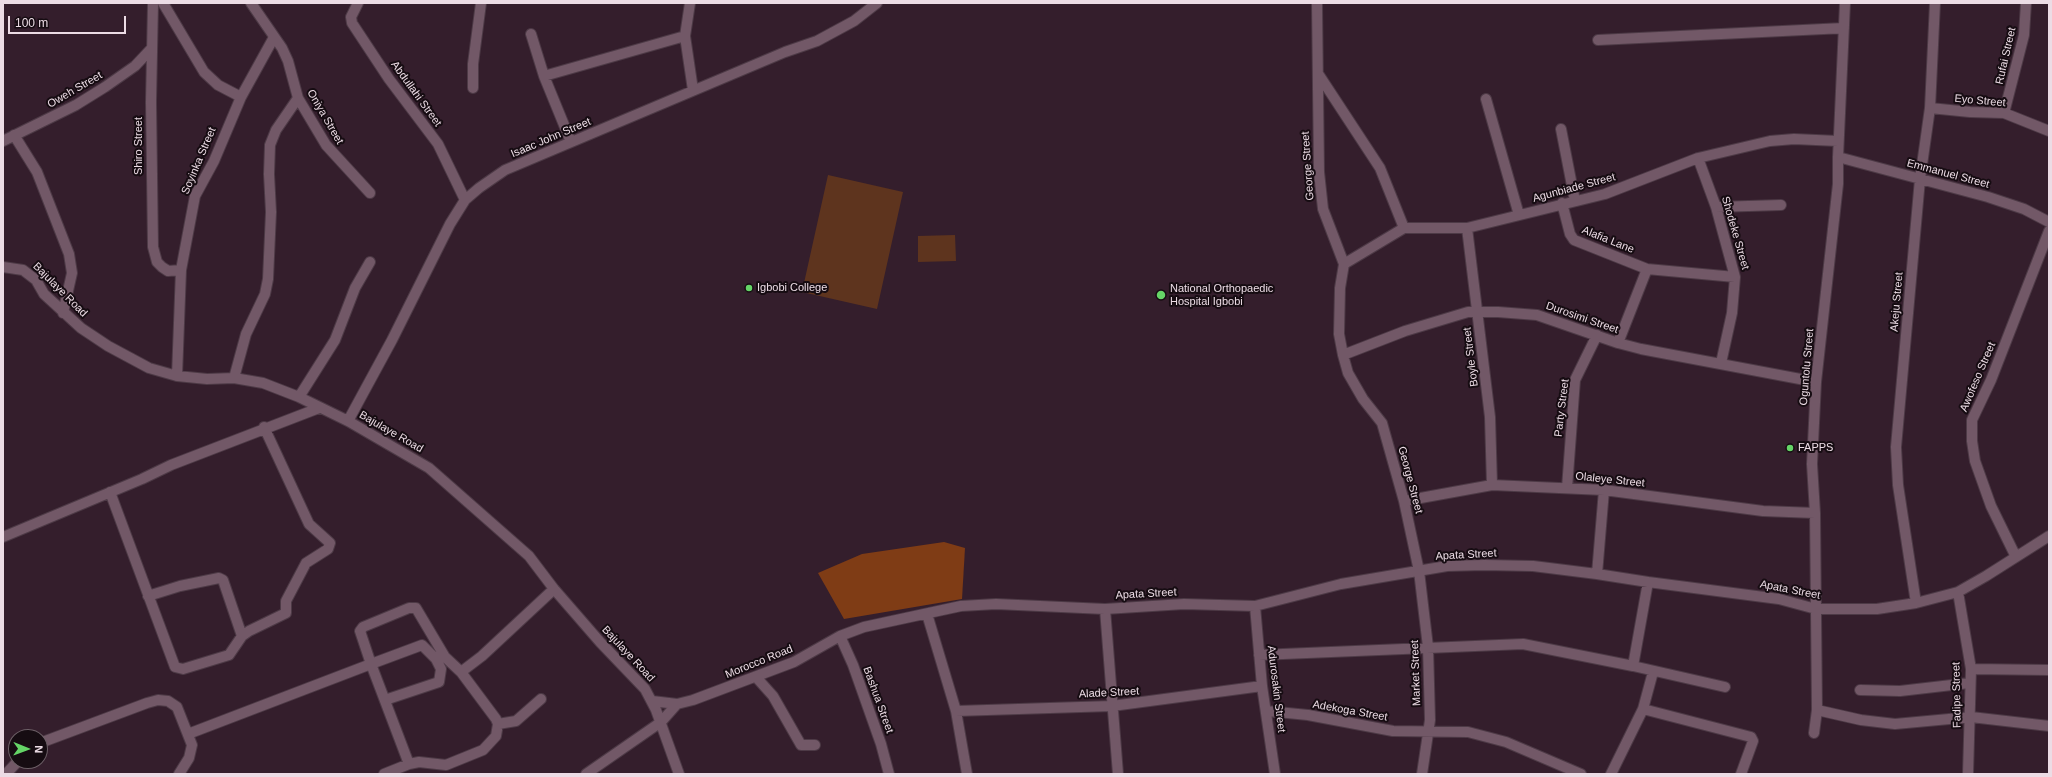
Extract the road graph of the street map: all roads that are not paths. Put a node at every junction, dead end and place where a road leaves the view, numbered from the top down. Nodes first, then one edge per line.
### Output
1 (154, 3) edge
2 (163, 3) edge
3 (251, 3) edge
4 (358, 3) edge
5 (481, 3) edge
6 (690, 3) edge
7 (877, 3) edge
8 (1317, 3) edge
9 (1845, 3) edge
10 (1935, 3) edge
11 (2026, 3) edge
12 (1844, 28) junction
13 (530, 34) dead end
14 (686, 36) junction
15 (274, 39) junction
16 (1598, 40) dead end
17 (151, 49) junction
18 (1319, 75) junction
19 (544, 76) junction
20 (473, 88) dead end
21 (693, 90) junction
22 (241, 97) junction
23 (298, 98) junction
24 (1486, 99) dead end
25 (1930, 108) junction
26 (2004, 113) junction
27 (1561, 129) dead end
28 (2049, 131) edge
29 (14, 136) junction
30 (3, 140) edge
31 (1838, 141) junction
32 (571, 142) junction
33 (1838, 157) junction
34 (1698, 158) junction
35 (1920, 179) junction
36 (370, 193) dead end
37 (465, 200) junction
38 (1575, 200) junction
39 (1562, 203) junction
40 (1781, 206) dead end
41 (1716, 207) junction
42 (1519, 215) junction
43 (2049, 222) edge
44 (1404, 228) junction
45 (1467, 228) junction
46 (2049, 230) edge
47 (370, 262) dead end
48 (1344, 264) junction
49 (3, 267) edge
50 (1647, 269) junction
51 (181, 270) junction
52 (1735, 277) junction
53 (1478, 312) junction
54 (63, 313) junction
55 (1597, 335) junction
56 (1618, 344) junction
57 (1343, 355) junction
58 (1721, 363) junction
59 (177, 376) junction
60 (234, 378) junction
61 (1816, 382) junction
62 (299, 397) junction
63 (319, 408) junction
64 (348, 421) junction
65 (264, 428) junction
66 (1492, 485) junction
67 (1567, 488) junction
68 (1604, 490) junction
69 (110, 492) junction
70 (1404, 501) junction
71 (1815, 513) junction
72 (2049, 536) edge
73 (3, 537) edge
74 (2016, 557) junction
75 (1419, 571) junction
76 (1597, 574) junction
77 (1648, 582) junction
78 (554, 589) junction
79 (1958, 592) junction
80 (148, 596) junction
81 (1916, 603) junction
82 (1255, 606) junction
83 (1105, 609) junction
84 (1816, 609) junction
85 (927, 614) junction
86 (844, 635) junction
87 (242, 636) junction
88 (1428, 646) junction
89 (1259, 655) junction
90 (371, 664) junction
91 (1633, 666) junction
92 (1971, 669) junction
93 (2049, 670) edge
94 (461, 672) junction
95 (1653, 672) junction
96 (756, 677) junction
97 (1969, 683) junction
98 (1262, 686) junction
99 (1725, 687) dead end
100 (1860, 690) dead end
101 (541, 699) dead end
102 (385, 700) junction
103 (652, 701) junction
104 (677, 704) junction
105 (1112, 706) junction
106 (1643, 709) junction
107 (1817, 710) junction
108 (956, 711) junction
109 (1267, 711) junction
110 (1970, 717) junction
111 (661, 722) junction
112 (498, 724) junction
113 (2049, 726) edge
114 (1429, 730) junction
115 (1814, 733) dead end
116 (188, 734) junction
117 (48, 740) edge
118 (815, 744) dead end
119 (409, 764) junction
120 (179, 774) edge
121 (384, 774) edge
122 (586, 774) edge
123 (679, 774) edge
124 (889, 774) edge
125 (966, 774) edge
126 (1118, 774) edge
127 (1276, 774) edge
128 (1422, 774) edge
129 (1581, 774) edge
130 (1611, 774) edge
131 (1741, 774) edge
132 (1968, 774) edge

1 - 17 street, Shiro Street
2 - 22 street
3 - 15 street, Oniya Street
4 - 37 street, Abdullahi Street
5 - 20 street
6 - 14 street
7 - 21 street, Isaac John Street
8 - 18 street, George Street
9 - 12 street, Oguntolu Street
10 - 25 street, Akeju Street
11 - 26 street, Rufai Street
12 - 16 street
12 - 31 street, Oguntolu Street
13 - 19 street
14 - 19 street
14 - 21 street
15 - 22 street, Soyinka Street
15 - 23 street, Oniya Street
17 - 29 street, Oweh Street
17 - 51 street, Shiro Street
18 - 44 street
18 - 48 street, George Street
19 - 32 street
21 - 32 street, Isaac John Street
22 - 51 street, Soyinka Street
23 - 36 street, Oniya Street
23 - 60 street
24 - 42 street
25 - 26 street, Eyo Street
25 - 35 street, Akeju Street
26 - 28 street, Eyo Street
27 - 38 street
29 - 30 street, Oweh Street
29 - 54 street
31 - 33 street, Oguntolu Street
31 - 34 street, Agunbiade Street
32 - 37 street, Isaac John Street
33 - 35 street, Emmanuel Street
33 - 61 street, Oguntolu Street
34 - 38 street, Agunbiade Street
34 - 41 street, Shodeke Street
35 - 43 street, Emmanuel Street
35 - 81 street, Akeju Street
37 - 64 street, Isaac John Street
38 - 39 street, Agunbiade Street
39 - 42 street, Agunbiade Street
39 - 50 street, Alafia Lane
40 - 41 street
41 - 52 street, Shodeke Street
42 - 45 street, Agunbiade Street
44 - 45 street, Agunbiade Street
44 - 48 street
45 - 53 street, Boyle Street
46 - 74 street, Awofeso Street
47 - 62 street
48 - 57 street, George Street
49 - 54 street, Bajulaye Road
50 - 52 street
50 - 56 street
51 - 59 street, Soyinka Street
52 - 58 street, Shodeke Street
53 - 55 street, Durosimi Street
53 - 57 street, Durosimi Street
53 - 66 street, Boyle Street
54 - 59 street, Bajulaye Road
55 - 56 street, Durosimi Street
55 - 67 street, Party Street
56 - 58 street, Durosimi Street
57 - 70 street, George Street
58 - 61 street, Durosimi Street
59 - 60 street, Bajulaye Road
60 - 62 street, Bajulaye Road
61 - 71 street, Oguntolu Street
62 - 63 street, Bajulaye Road
63 - 64 street, Bajulaye Road
63 - 65 street
64 - 78 street, Bajulaye Road
65 - 69 street
65 - 87 street
66 - 67 street, Olaleye Street
66 - 70 street, Olaleye Street
67 - 68 street, Olaleye Street
68 - 71 street, Olaleye Street
68 - 76 street
69 - 73 street
69 - 80 street
70 - 75 street, George Street
71 - 84 street, Oguntolu Street
72 - 74 street, Apata Street
74 - 79 street, Apata Street
75 - 76 street, Apata Street
75 - 82 street, Apata Street
75 - 88 street, Market Street
76 - 77 street, Apata Street
77 - 84 street, Apata Street
77 - 91 street
78 - 94 street
78 - 103 street, Bajulaye Road
79 - 81 street, Apata Street
79 - 92 street, Fadipe Street
80 - 87 street
80 - 87 street
81 - 84 street, Apata Street
82 - 83 street, Apata Street
82 - 89 street, Adurosakin Street
83 - 85 street, Apata Street
83 - 105 street
84 - 107 street, Oguntolu Street
85 - 86 street, Apata Street
85 - 108 street
86 - 96 street, Morocco Road
86 - 124 street, Bashua Street
88 - 89 street
88 - 91 street
88 - 114 street, Market Street
89 - 98 street, Adurosakin Street
90 - 94 street
90 - 102 street
90 - 102 street
90 - 116 street
91 - 95 street
92 - 93 street
92 - 97 street, Fadipe Street
94 - 112 street
95 - 99 street
95 - 106 street
96 - 104 street, Morocco Road
96 - 118 street
97 - 100 street
97 - 110 street, Fadipe Street
98 - 105 street, Alade Street
98 - 109 street, Adurosakin Street
101 - 112 street
102 - 119 street
103 - 104 street, Morocco Road
103 - 111 street, Bajulaye Road
104 - 111 street
105 - 108 street, Alade Street
105 - 126 street
106 - 130 street
106 - 131 street
107 - 110 street
107 - 115 street, Oguntolu Street
108 - 125 street
109 - 114 street, Adekoga Street
109 - 127 street, Adurosakin Street
110 - 113 street
110 - 132 street, Fadipe Street
111 - 122 street
111 - 123 street, Bajulaye Road
112 - 119 street
114 - 128 street, Market Street
114 - 129 street, Adekoga Street
116 - 117 street
116 - 120 street
119 - 121 street

